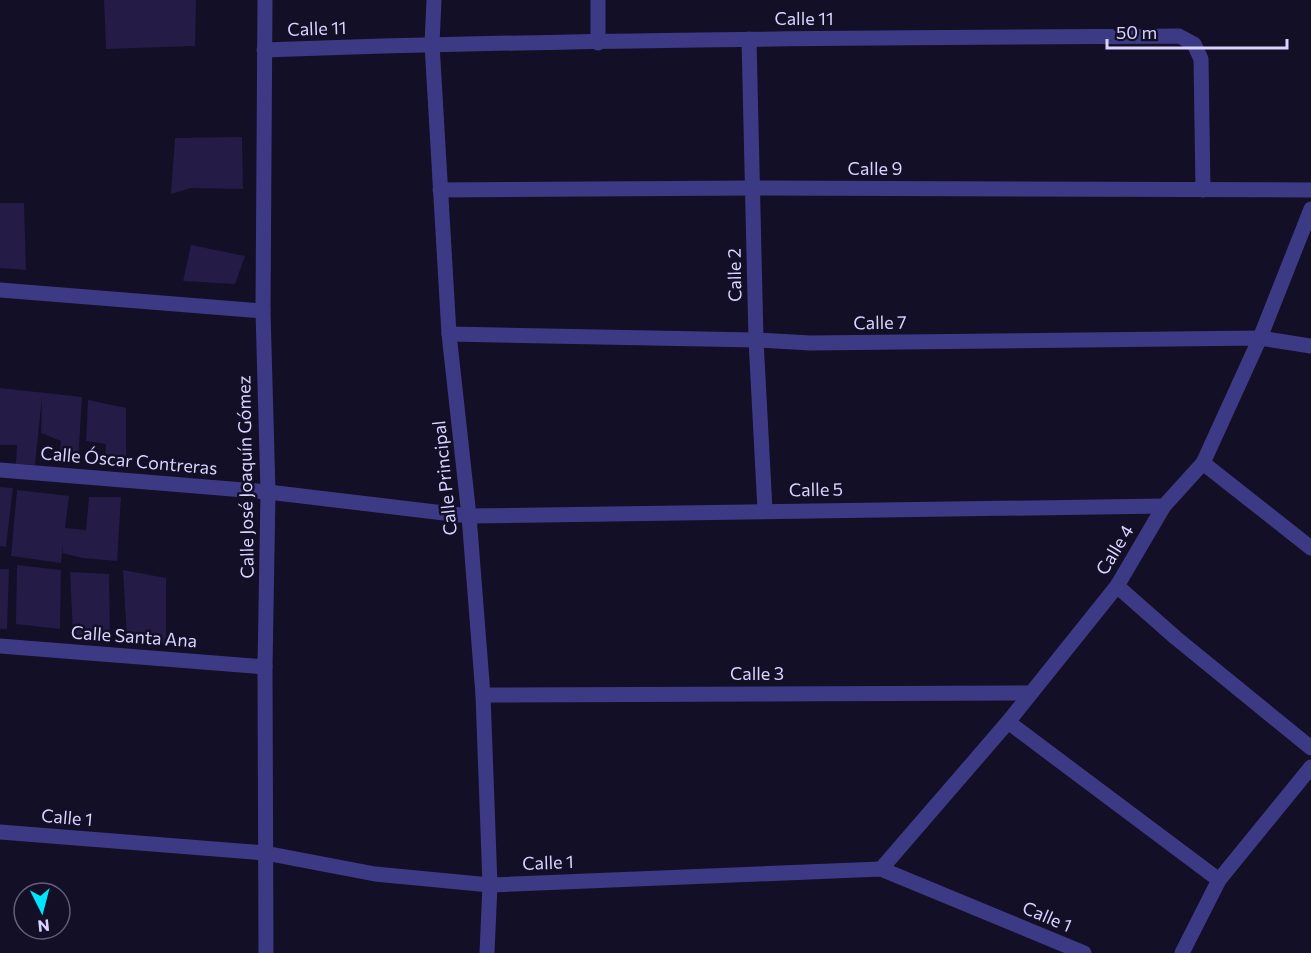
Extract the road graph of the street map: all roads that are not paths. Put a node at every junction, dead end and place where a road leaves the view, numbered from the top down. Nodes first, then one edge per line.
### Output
1 (265, 0) edge
2 (434, 0) edge
3 (598, 0) edge
4 (749, 39) junction
5 (598, 43) junction
6 (432, 44) junction
7 (264, 51) junction
8 (753, 188) junction
9 (440, 190) junction
10 (1203, 190) junction
11 (1311, 190) edge
12 (1311, 209) edge
13 (0, 290) edge
14 (263, 312) junction
15 (449, 334) junction
16 (1260, 338) junction
17 (756, 340) junction
18 (1311, 346) edge
19 (1203, 463) junction
20 (0, 470) edge
21 (268, 492) junction
22 (1164, 506) junction
23 (765, 510) junction
24 (469, 516) junction
25 (1311, 548) edge
26 (1117, 586) junction
27 (0, 646) edge
28 (265, 667) junction
29 (1031, 693) junction
30 (483, 695) junction
31 (1008, 722) junction
32 (1311, 748) edge
33 (1311, 767) edge
34 (0, 832) edge
35 (265, 853) junction
36 (881, 869) junction
37 (1220, 880) junction
38 (490, 885) junction
39 (266, 953) edge
40 (487, 953) edge
41 (1084, 953) edge
42 (1182, 953) edge

1 - 7 street, Calle José Joaquín Gómez
2 - 6 street, Calle Principal
3 - 5 street
4 - 5 street, Calle 11
4 - 8 street, Calle 2
4 - 10 street, Calle 11
5 - 6 street, Calle 11
6 - 7 street, Calle 11
6 - 9 street, Calle Principal
7 - 14 street, Calle José Joaquín Gómez
8 - 9 street, Calle 9
8 - 10 street, Calle 9
8 - 17 street, Calle 2
9 - 15 street, Calle Principal
10 - 11 street, Calle 9
12 - 16 street, Calle 4
13 - 14 street
14 - 21 street, Calle José Joaquín Gómez
15 - 17 street, Calle 7
15 - 24 street, Calle Principal
16 - 17 street, Calle 7
16 - 18 street, Calle 7
16 - 19 street, Calle 4
17 - 23 street, Calle 2
19 - 22 street, Calle 4
19 - 25 street
20 - 21 street, Calle Óscar Contreras
21 - 24 street, Calle Óscar Contreras
21 - 28 street, Calle José Joaquín Gómez
22 - 23 street, Calle 5
22 - 26 street, Calle 4
23 - 24 street, Calle 5
24 - 30 street, Calle Principal
26 - 29 street, Calle 4
26 - 32 street
27 - 28 street, Calle Santa Ana
28 - 35 street, Calle José Joaquín Gómez
29 - 30 street, Calle 3
29 - 31 street, Calle 4
30 - 38 street, Calle Principal
31 - 36 street, Calle 4
31 - 37 street
33 - 37 street
34 - 35 street, Calle 1
35 - 38 street, Calle 1
35 - 39 street, Calle José Joaquín Gómez
36 - 38 street, Calle 1
36 - 41 street, Calle 1
37 - 42 street
38 - 40 street, Calle Principal

